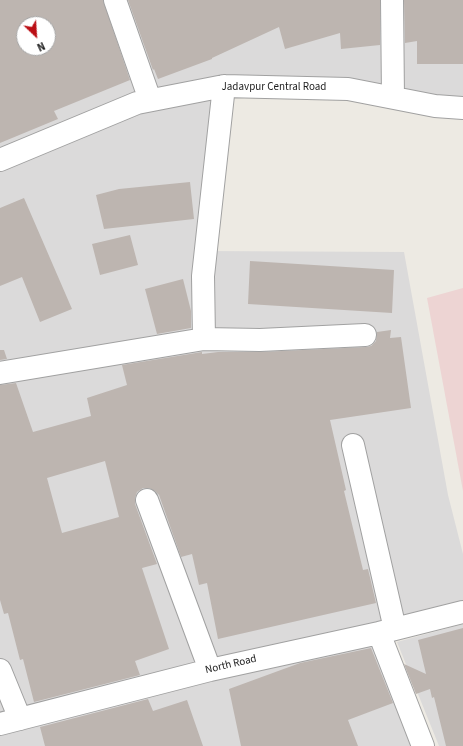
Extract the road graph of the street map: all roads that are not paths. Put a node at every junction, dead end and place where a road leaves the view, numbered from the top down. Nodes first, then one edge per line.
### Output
1 (115, 0) edge
2 (392, 0) edge
3 (224, 86) junction
4 (393, 97) junction
5 (150, 100) junction
6 (463, 108) edge
7 (0, 160) edge
8 (365, 335) dead end
9 (204, 339) junction
10 (0, 373) edge
11 (353, 445) dead end
12 (147, 500) dead end
13 (463, 612) edge
14 (387, 631) junction
15 (0, 670) edge
16 (210, 670) junction
17 (10, 721) edge
18 (423, 746) edge

1 - 5 street
2 - 4 street
3 - 4 street, Jadavpur Central Road
3 - 5 street, Jadavpur Central Road
3 - 9 street
4 - 6 street, Jadavpur Central Road
5 - 7 street, Jadavpur Central Road
8 - 9 street
9 - 10 street
11 - 14 street
12 - 16 street
13 - 14 street, North Road
14 - 16 street, North Road
14 - 18 street
15 - 17 street
16 - 17 street, North Road

